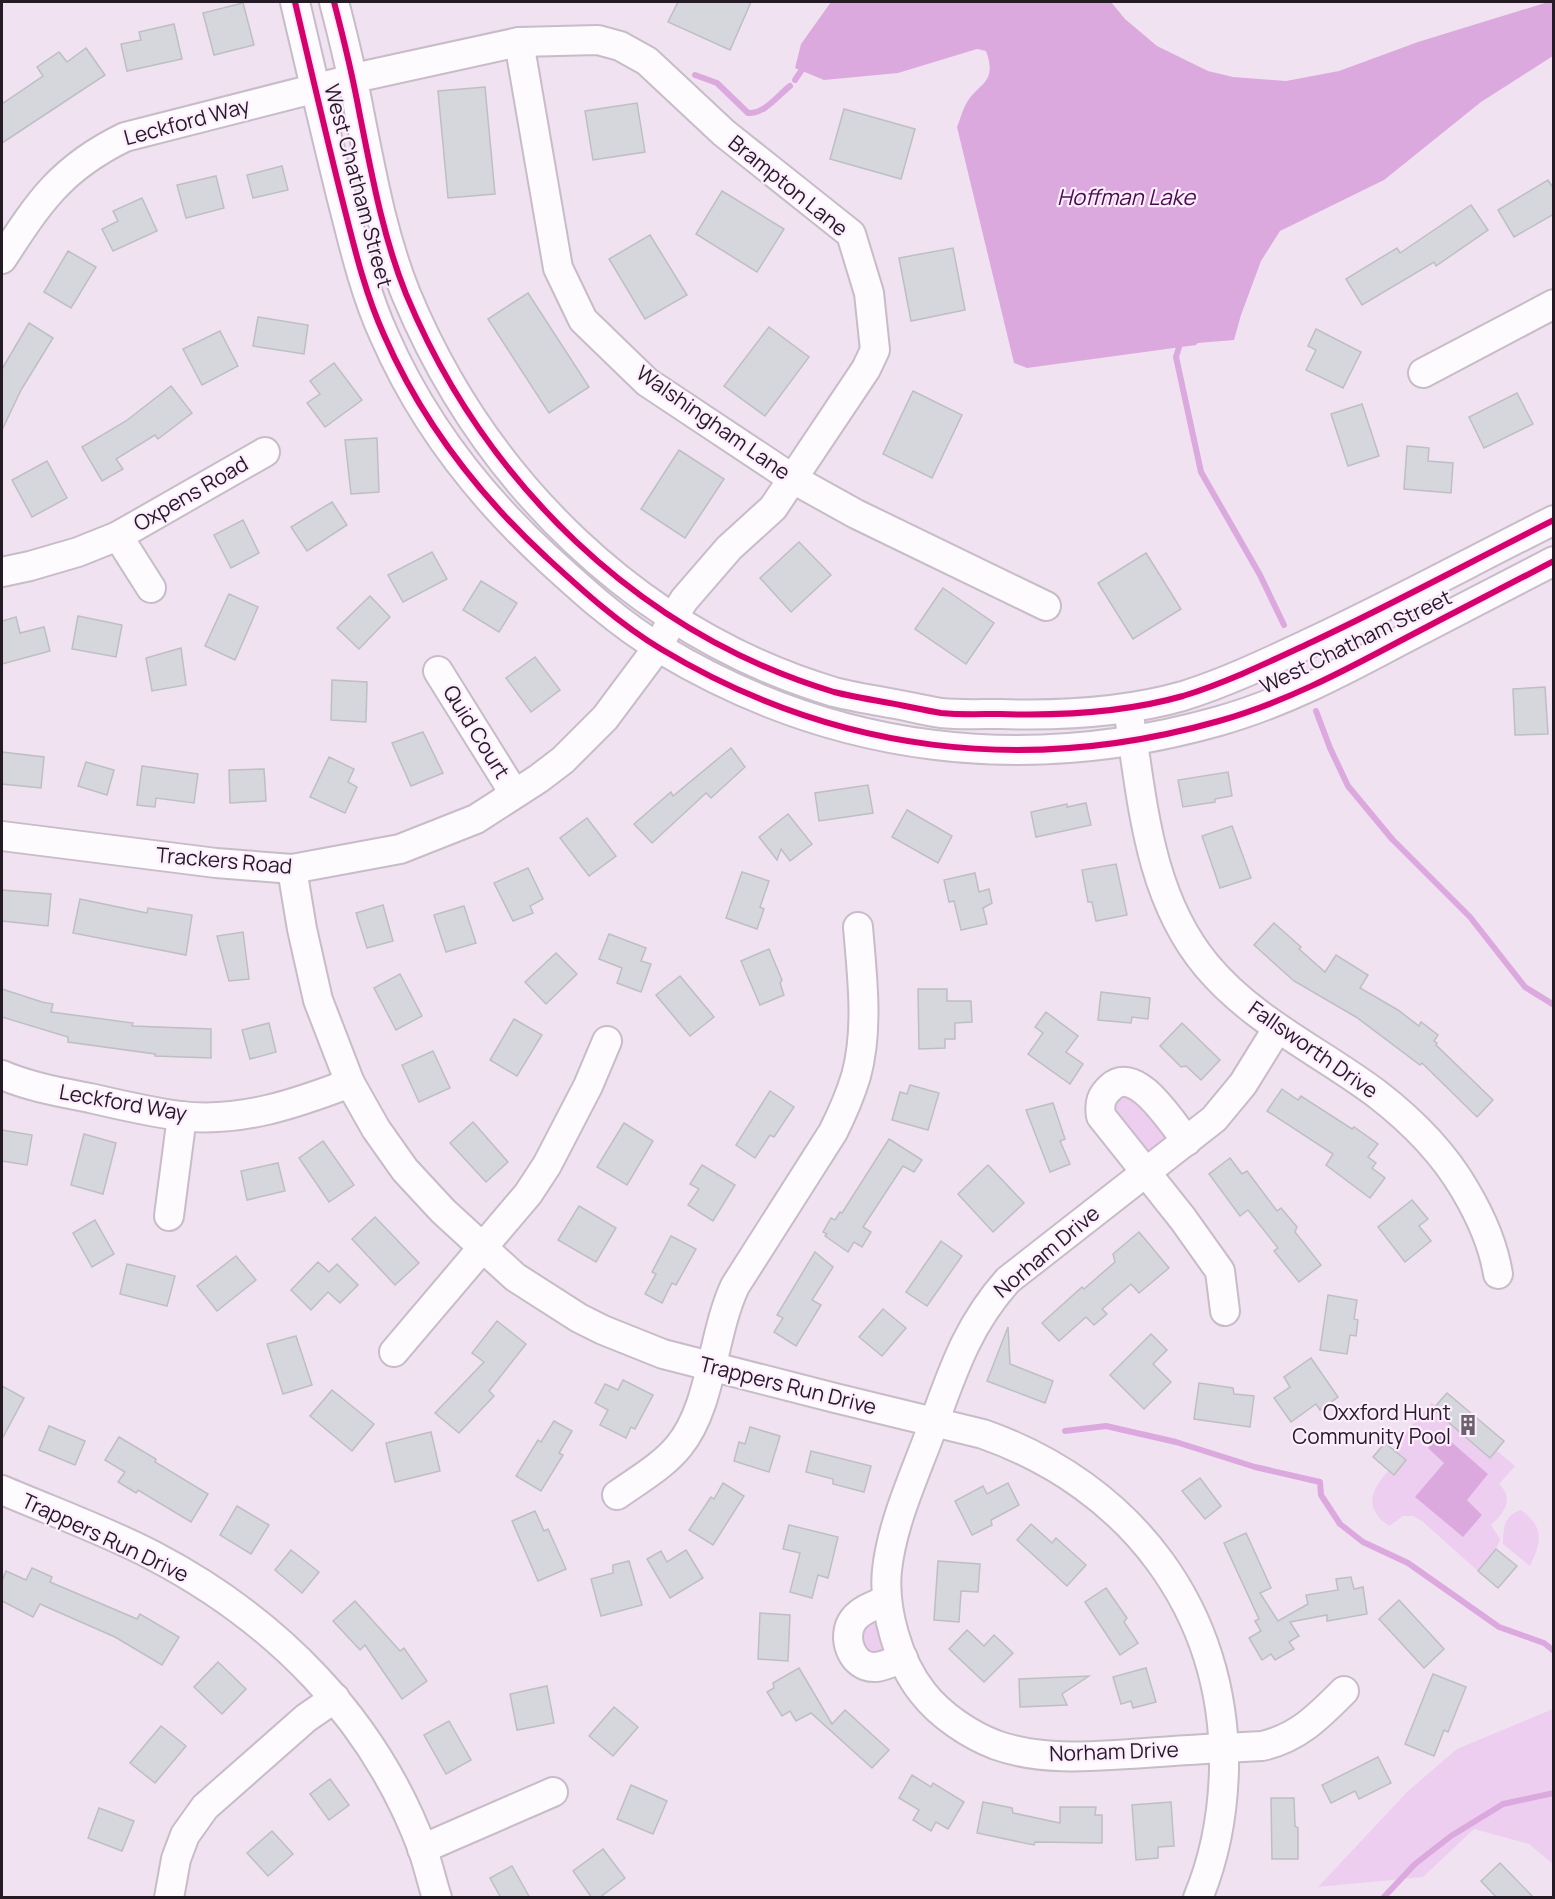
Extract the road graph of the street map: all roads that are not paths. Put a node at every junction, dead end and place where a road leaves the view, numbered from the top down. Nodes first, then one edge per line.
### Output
1 (295, 2) edge
2 (334, 2) edge
3 (519, 42) junction
4 (353, 80) junction
5 (315, 89) junction
6 (2, 259) edge
7 (1554, 304) edge
8 (1423, 373) dead end
9 (265, 452) dead end
10 (793, 479) junction
11 (1554, 520) edge
12 (118, 536) junction
13 (1554, 561) edge
14 (2, 572) edge
15 (151, 588) dead end
16 (1046, 606) dead end
17 (673, 618) junction
18 (658, 648) junction
19 (438, 671) dead end
20 (1128, 709) junction
21 (1133, 741) junction
22 (514, 793) junction
23 (2, 836) edge
24 (292, 869) junction
25 (858, 927) dead end
26 (1277, 1029) junction
27 (607, 1041) dead end
28 (2, 1075) edge
29 (350, 1083) junction
30 (182, 1116) junction
31 (1187, 1141) junction
32 (1145, 1173) junction
33 (169, 1216) dead end
34 (482, 1249) junction
35 (1497, 1274) dead end
36 (1225, 1311) dead end
37 (394, 1352) dead end
38 (710, 1366) junction
39 (934, 1422) junction
40 (2, 1490) edge
41 (617, 1495) dead end
42 (887, 1600) junction
43 (903, 1658) junction
44 (1344, 1691) dead end
45 (334, 1698) junction
46 (1224, 1748) junction
47 (553, 1792) dead end
48 (423, 1849) junction
49 (169, 1898) edge
50 (437, 1898) edge
51 (1198, 1898) edge

1 - 5 street, West Chatham Street
2 - 4 street, West Chatham Street
3 - 4 street, Brampton Lane
3 - 10 street, Walshingham Lane
3 - 10 street, Brampton Lane
4 - 5 street, Brampton Lane
4 - 17 street, West Chatham Street
5 - 6 street, Leckford Way
5 - 18 street, West Chatham Street
7 - 8 street
9 - 12 street, Oxpens Road
10 - 16 street, Walshingham Lane
10 - 17 street, Brampton Lane
11 - 20 street, West Chatham Street
12 - 14 street, Oxpens Road
12 - 15 street, Oxpens Road
13 - 21 street, West Chatham Street
17 - 18 street, Brampton Lane
17 - 20 street, West Chatham Street
18 - 21 street, West Chatham Street
18 - 22 street, Trackers Road
19 - 22 street, Quid Court
20 - 21 street, Fallsworth Drive
21 - 26 street, Fallsworth Drive
22 - 24 street, Trackers Road
23 - 24 street, Trackers Road
24 - 29 street, Trappers Run Drive
25 - 38 street
26 - 31 street, Norham Drive
26 - 35 street, Fallsworth Drive
27 - 34 street
28 - 30 street, Leckford Way
29 - 30 street, Leckford Way
29 - 34 street, Trappers Run Drive
30 - 33 street
31 - 32 street, Norham Drive
31 - 32 street
32 - 36 street
32 - 39 street, Norham Drive
34 - 37 street
34 - 38 street, Trappers Run Drive
38 - 39 street, Trappers Run Drive
38 - 41 street
39 - 42 street, Norham Drive
39 - 46 street, Trappers Run Drive
40 - 45 street, Trappers Run Drive
42 - 43 street, Norham Drive
42 - 43 street
43 - 46 street, Norham Drive
44 - 46 street, Norham Drive
45 - 48 street, Trappers Run Drive
45 - 49 street
46 - 51 street, Trappers Run Drive
47 - 48 street
48 - 50 street, Trappers Run Drive

